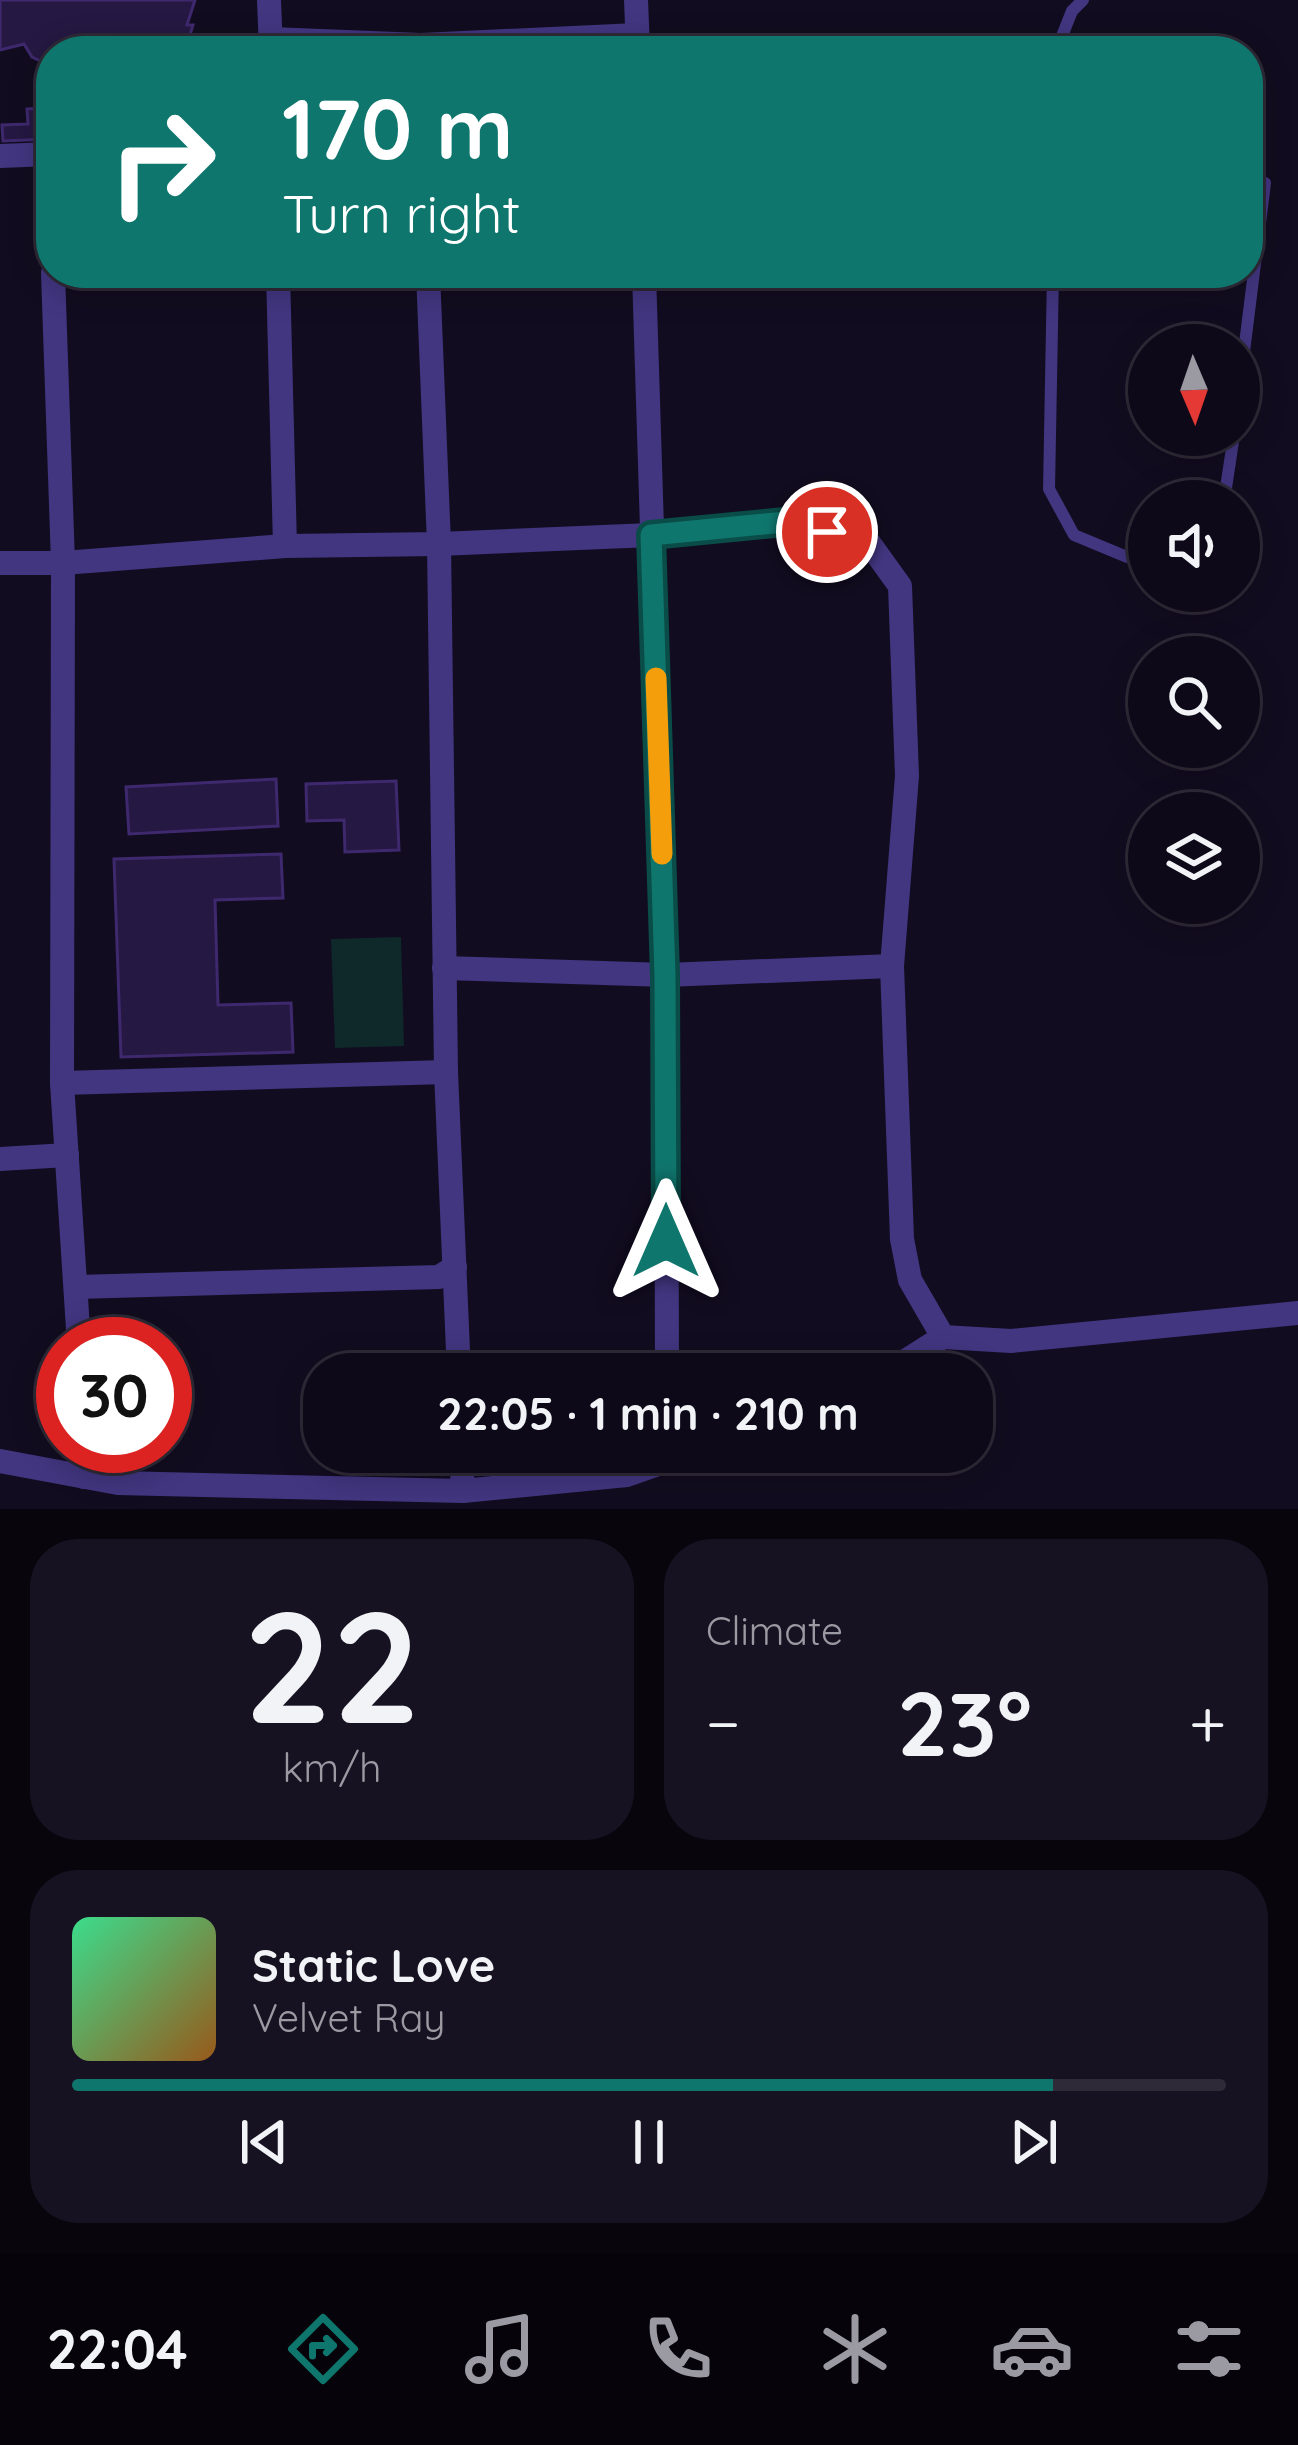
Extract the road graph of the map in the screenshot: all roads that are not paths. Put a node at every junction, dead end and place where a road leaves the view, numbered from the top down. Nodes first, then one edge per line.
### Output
1 (269, 0) edge
2 (636, 0) edge
3 (1083, 0) edge
4 (271, 36) edge
5 (638, 36) edge
6 (1062, 36) edge
7 (36, 155) edge
8 (0, 156) edge
9 (1265, 183) dead end
10 (1263, 199) edge
11 (54, 288) edge
12 (278, 288) edge
13 (429, 288) edge
14 (644, 288) edge
15 (1053, 288) edge
16 (1252, 288) edge
17 (1247, 324) edge
18 (651, 535) junction
19 (439, 544) junction
20 (286, 546) junction
21 (1128, 556) edge
22 (63, 562) junction
23 (0, 563) edge
24 (892, 966) junction
25 (444, 968) junction
26 (665, 975) junction
27 (446, 1072) junction
28 (62, 1083) junction
29 (67, 1155) junction
30 (0, 1159) edge
31 (455, 1267) junction
32 (77, 1287) junction
33 (1298, 1313) edge
34 (79, 1317) edge
35 (943, 1337) junction
36 (458, 1353) edge
37 (667, 1353) edge
38 (918, 1353) edge
39 (0, 1461) edge
40 (84, 1473) edge
41 (462, 1473) edge
42 (632, 1473) edge
43 (84, 1477) junction
44 (463, 1491) junction

1 - 4 street
2 - 5 street
3 - 6 lane
7 - 8 street
9 - 10 lane
11 - 22 street
12 - 20 street
13 - 19 street
14 - 18 street
15 - 21 lane
16 - 17 lane
18 - 19 street
18 - 24 street
18 - 26 street
19 - 20 street
19 - 25 street
20 - 22 street
22 - 23 street
22 - 28 street
24 - 26 street
24 - 35 street
25 - 26 street
25 - 27 street
26 - 37 street
27 - 28 street
27 - 31 street
28 - 29 street
29 - 30 street
29 - 32 street
31 - 32 street
31 - 36 street
32 - 34 street
33 - 35 street
35 - 38 street
39 - 43 street
40 - 43 street
41 - 44 street
42 - 44 street
43 - 44 street

